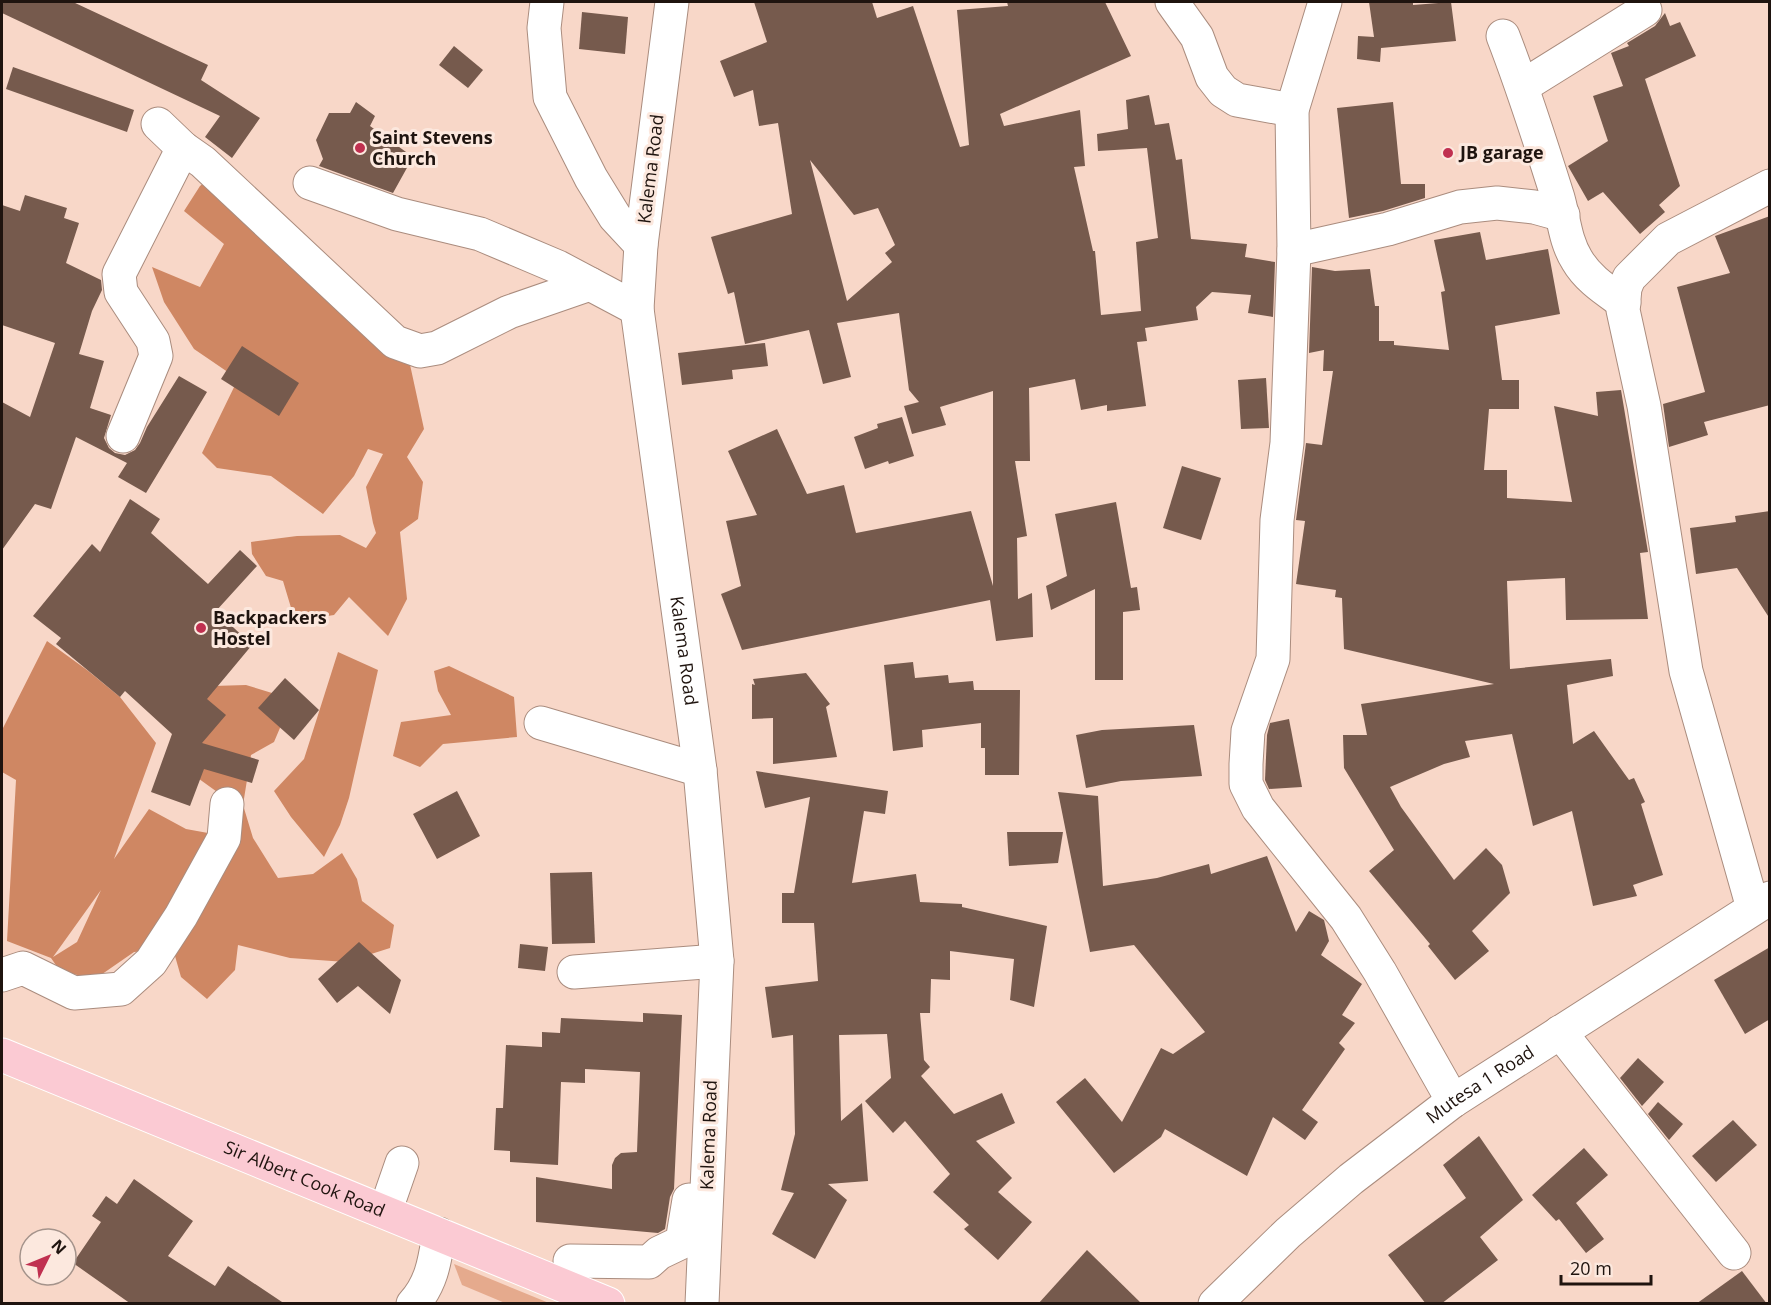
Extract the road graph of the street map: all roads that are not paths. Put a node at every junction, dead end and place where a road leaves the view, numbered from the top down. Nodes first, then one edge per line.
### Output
1 (547, 2) edge
2 (672, 2) edge
3 (1172, 2) edge
4 (1325, 2) edge
5 (1645, 10) dead end
6 (1503, 36) dead end
7 (1523, 86) junction
8 (1292, 110) junction
9 (158, 124) dead end
10 (183, 148) junction
11 (310, 183) dead end
12 (1770, 186) edge
13 (1563, 215) junction
14 (641, 245) junction
15 (1294, 250) junction
16 (590, 284) junction
17 (1624, 303) junction
18 (637, 309) junction
19 (123, 436) dead end
20 (541, 723) dead end
21 (700, 770) junction
22 (227, 804) dead end
23 (1761, 903) edge
24 (717, 960) junction
25 (574, 972) dead end
26 (2, 975) edge
27 (1560, 1032) junction
28 (2, 1055) edge
29 (702, 1083) junction
30 (1453, 1101) junction
31 (402, 1163) dead end
32 (385, 1212) junction
33 (439, 1234) junction
34 (1734, 1253) dead end
35 (570, 1260) dead end
36 (413, 1304) edge
37 (608, 1304) edge
38 (702, 1304) edge
39 (1215, 1304) edge

1 - 14 street
2 - 14 street, Kalema Road
3 - 8 street
4 - 8 street
5 - 7 street
6 - 7 street
7 - 13 street
8 - 15 street
9 - 10 street
10 - 16 street
10 - 19 street
11 - 16 street
12 - 17 street
13 - 15 street
13 - 17 street
14 - 18 street, Kalema Road
15 - 30 street
16 - 18 street
17 - 23 street
18 - 21 street, Kalema Road
20 - 21 street
21 - 24 street, Kalema Road
22 - 26 street
23 - 27 street, Mutesa 1 Road
24 - 25 street
24 - 29 street, Kalema Road
27 - 30 street, Mutesa 1 Road
27 - 34 street
28 - 32 main road, Sir Albert Cook Road
29 - 35 street
29 - 38 street, Kalema Road
30 - 39 street, Mutesa 1 Road
31 - 32 street
32 - 33 main road, Sir Albert Cook Road
33 - 36 street
33 - 37 main road, Sir Albert Cook Road

